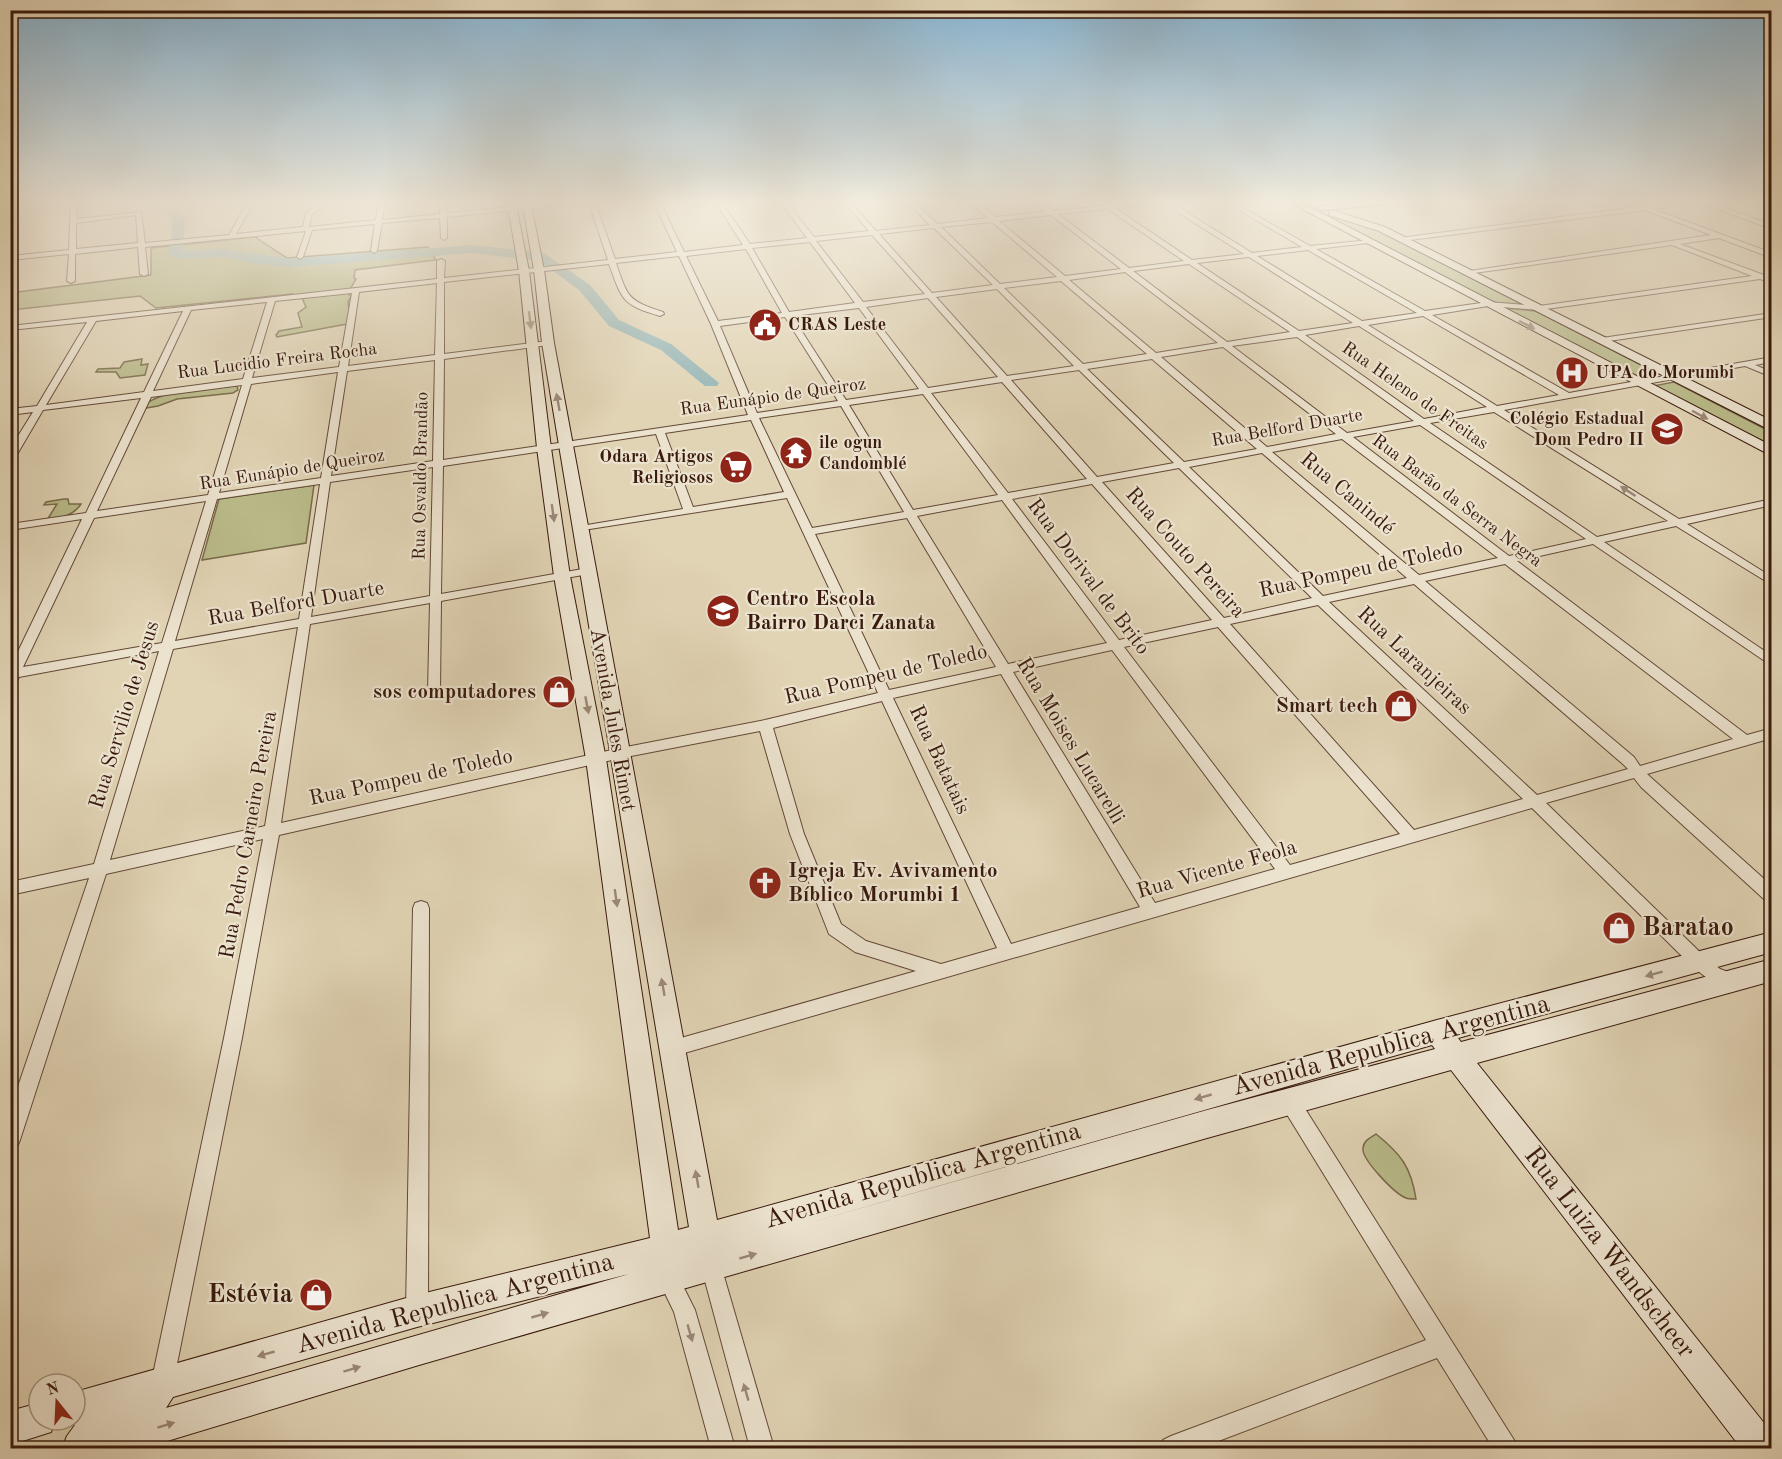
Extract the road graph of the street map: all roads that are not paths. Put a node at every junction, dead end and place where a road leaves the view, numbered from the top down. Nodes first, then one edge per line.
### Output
1 (71, 268) edge
2 (143, 268) edge
3 (441, 268) edge
4 (557, 268) edge
5 (614, 268) edge
6 (689, 268) edge
7 (760, 268) edge
8 (832, 268) edge
9 (906, 268) edge
10 (979, 268) edge
11 (1051, 268) edge
12 (1124, 268) edge
13 (1142, 268) edge
14 (1198, 268) edge
15 (1274, 268) edge
16 (1346, 268) edge
17 (1418, 268) edge
18 (1459, 268) edge
19 (1495, 268) edge
20 (1737, 268) edge
21 (1127, 270) junction
22 (531, 271) junction
23 (1467, 272) junction
24 (144, 274) dead end
25 (1760, 277) junction
26 (1064, 279) junction
27 (71, 281) dead end
28 (441, 281) junction
29 (1772, 281) edge
30 (999, 287) junction
31 (356, 290) junction
32 (931, 296) junction
33 (272, 299) junction
34 (1488, 304) junction
35 (860, 305) junction
36 (1539, 308) junction
37 (188, 309) junction
38 (1427, 314) junction
39 (660, 315) dead end
40 (786, 315) junction
41 (1772, 315) edge
42 (93, 319) junction
43 (715, 324) junction
44 (1363, 324) junction
45 (10, 328) edge
46 (1299, 335) junction
47 (1602, 340) junction
48 (541, 344) junction
49 (1228, 345) junction
50 (440, 357) junction
51 (1155, 357) junction
52 (1772, 360) edge
53 (1746, 364) junction
54 (1082, 367) junction
55 (342, 370) junction
56 (1772, 375) edge
57 (1674, 377) junction
58 (1004, 379) junction
59 (247, 382) junction
60 (1640, 383) junction
61 (926, 391) junction
62 (148, 395) junction
63 (1568, 396) junction
64 (843, 404) junction
65 (1499, 408) junction
66 (40, 409) junction
67 (10, 412) edge
68 (754, 417) junction
69 (1422, 422) junction
70 (1772, 427) edge
71 (660, 431) junction
72 (1345, 436) junction
73 (566, 445) junction
74 (544, 448) junction
75 (1265, 450) junction
76 (1772, 452) edge
77 (10, 458) edge
78 (438, 465) junction
79 (1182, 465) junction
80 (327, 481) junction
81 (1095, 481) junction
82 (791, 494) junction
83 (1004, 497) junction
84 (213, 498) junction
85 (1772, 502) edge
86 (1755, 506) junction
87 (688, 511) junction
88 (909, 514) junction
89 (1772, 515) edge
90 (88, 516) junction
91 (1677, 523) junction
92 (10, 527) edge
93 (581, 529) junction
94 (809, 532) junction
95 (1594, 541) junction
96 (1508, 560) junction
97 (588, 571) junction
98 (562, 576) junction
99 (1417, 579) junction
100 (1772, 582) edge
101 (436, 598) junction
102 (1321, 600) junction
103 (306, 622) junction
104 (1221, 622) junction
105 (1115, 645) junction
106 (167, 646) junction
107 (1772, 662) edge
108 (1003, 670) junction
109 (12, 676) edge
110 (434, 691) dead end
111 (886, 695) junction
112 (765, 725) junction
113 (1772, 733) edge
114 (1745, 741) junction
115 (621, 753) junction
116 (596, 759) junction
117 (1636, 771) junction
118 (1533, 800) junction
119 (272, 830) junction
120 (1411, 836) junction
121 (100, 869) junction
122 (1286, 872) junction
123 (10, 889) edge
124 (1772, 896) edge
125 (421, 908) dead end
126 (1150, 911) junction
127 (1772, 942) edge
128 (1006, 952) junction
129 (1699, 962) junction
130 (1772, 970) edge
131 (941, 971) junction
132 (1733, 981) junction
133 (1437, 1032) junction
134 (674, 1048) junction
135 (1455, 1058) junction
136 (1290, 1102) junction
137 (10, 1140) edge
138 (707, 1237) junction
139 (666, 1249) junction
140 (711, 1266) junction
141 (669, 1279) junction
142 (417, 1311) junction
143 (1441, 1346) junction
144 (162, 1384) junction
145 (87, 1406) edge
146 (27, 1423) edge
147 (10, 1428) edge
148 (79, 1449) edge
149 (90, 1449) edge
150 (723, 1449) edge
151 (762, 1449) edge
152 (1171, 1449) edge
153 (1506, 1449) edge
154 (1762, 1449) edge

1 - 27 street
2 - 24 street
3 - 28 street, Rua Osvaldo Brandão
4 - 22 street
5 - 39 street
6 - 43 street, Rua Batatais
7 - 40 street, Rua Moises Lucarelli
8 - 35 street, Rua Dorival de Brito
9 - 32 street, Rua Couto Pereira
10 - 30 street, Rua Laranjeiras
11 - 26 street, Rua Canindé
12 - 21 street, Rua Barão da Serra Negra
13 - 21 street
14 - 46 street, Rua Heleno de Freitas
15 - 44 street
16 - 38 street
17 - 34 main road
18 - 23 main road
19 - 23 street
20 - 25 street
21 - 26 street
21 - 49 street, Rua Barão da Serra Negra
22 - 28 street
22 - 48 main road, Avenida Jules Rimet
23 - 36 main road
25 - 29 street
25 - 36 street, Rua Eunápio de Queiroz
26 - 30 street
26 - 51 street, Rua Canindé
28 - 31 street
28 - 50 street, Rua Osvaldo Brandão
30 - 32 street
30 - 54 street, Rua Laranjeiras
31 - 33 street
31 - 55 street, Rua Pedro Carneiro Pereira
32 - 35 street
32 - 58 street, Rua Couto Pereira
33 - 37 street
33 - 59 street, Rua Servilio de Jesus
34 - 36 street, Rua Eunápio de Queiroz
34 - 38 street, Rua Eunápio de Queiroz
34 -> 60 main road
35 - 40 street
35 - 61 street, Rua Dorival de Brito
36 - 47 main road
37 - 42 street
37 - 62 street
38 - 44 street, Rua Eunápio de Queiroz
38 - 63 street
40 - 43 street
40 - 64 street, Rua Moises Lucarelli
41 - 47 street
42 - 45 street
42 - 66 street
43 - 68 street, Rua Batatais
44 - 46 street, Rua Eunápio de Queiroz
44 - 65 street
46 - 49 street, Rua Eunápio de Queiroz
46 - 69 street, Rua Heleno de Freitas
47 - 57 main road
48 - 50 street, Rua Lucidio Freira Rocha
73 -> 48 main road, Avenida Jules Rimet
48 - 74 main road, Avenida Jules Rimet
49 - 51 street, Rua Eunápio de Queiroz
49 - 72 street, Rua Barão da Serra Negra
50 - 55 street, Rua Lucidio Freira Rocha
50 - 78 street, Rua Osvaldo Brandão
51 - 54 street, Rua Eunápio de Queiroz
51 - 75 street, Rua Canindé
52 - 53 street, Rua Belford Duarte
53 - 56 street
53 - 57 street, Rua Belford Duarte
54 - 58 street, Rua Eunápio de Queiroz
54 - 79 street, Rua Laranjeiras
55 - 59 street, Rua Lucidio Freira Rocha
55 - 80 street, Rua Pedro Carneiro Pereira
57 - 60 street, Rua Belford Duarte
57 - 70 main road
58 - 61 street, Rua Eunápio de Queiroz
58 - 81 street, Rua Couto Pereira
59 - 62 street, Rua Lucidio Freira Rocha
59 - 84 street, Rua Servilio de Jesus
60 - 63 street, Rua Belford Duarte
60 -> 76 main road
61 - 64 street, Rua Eunápio de Queiroz
61 - 83 street, Rua Dorival de Brito
62 - 66 street, Rua Lucidio Freira Rocha
62 - 90 street
63 - 65 street, Rua Belford Duarte
64 - 68 street, Rua Eunápio de Queiroz
64 - 88 street, Rua Moises Lucarelli
65 - 69 street, Rua Belford Duarte
91 -> 65 street
66 - 67 street, Rua Lucidio Freira Rocha
66 - 77 street
68 - 71 street, Rua Eunápio de Queiroz
68 - 82 street, Rua Batatais
69 - 72 street, Rua Belford Duarte
69 - 95 street, Rua Heleno de Freitas
71 - 73 street, Rua Eunápio de Queiroz
71 - 87 street
72 - 75 street, Rua Belford Duarte
72 - 96 street, Rua Barão da Serra Negra
73 - 74 street, Rua Eunápio de Queiroz
73 - 93 main road, Avenida Jules Rimet
74 - 78 street, Rua Eunápio de Queiroz
74 -> 98 main road, Avenida Jules Rimet
75 - 79 street, Rua Belford Duarte
75 - 99 street, Rua Canindé
78 - 80 street, Rua Eunápio de Queiroz
78 - 101 street, Rua Osvaldo Brandão
79 - 81 street, Rua Belford Duarte
79 - 102 street, Rua Laranjeiras
80 - 84 street, Rua Eunápio de Queiroz
80 - 103 street, Rua Pedro Carneiro Pereira
81 - 83 street, Rua Belford Duarte
81 - 104 street, Rua Couto Pereira
82 - 87 street
82 - 94 street, Rua Batatais
83 - 88 street, Rua Belford Duarte
83 - 105 street, Rua Dorival de Brito
84 - 90 street, Rua Eunápio de Queiroz
84 - 106 street, Rua Servilio de Jesus
85 - 86 street, Rua Pompeu de Toledo
86 - 89 street
86 - 91 street, Rua Pompeu de Toledo
87 - 93 street
88 - 94 street, Rua Belford Duarte
88 - 108 street, Rua Moises Lucarelli
90 - 92 street, Rua Eunápio de Queiroz
90 - 109 street
91 - 95 street, Rua Pompeu de Toledo
91 - 100 street
93 - 97 main road, Avenida Jules Rimet
94 - 111 street, Rua Batatais
95 - 96 street, Rua Pompeu de Toledo
95 - 107 street, Rua Heleno de Freitas
96 - 99 street, Rua Pompeu de Toledo
96 - 114 street, Rua Barão da Serra Negra
97 - 98 street, Rua Belford Duarte
97 - 115 main road, Avenida Jules Rimet
98 - 101 street, Rua Belford Duarte
98 -> 116 main road, Avenida Jules Rimet
99 - 102 street, Rua Pompeu de Toledo
99 - 117 street, Rua Canindé
101 - 103 street, Rua Belford Duarte
101 - 110 street, Rua Osvaldo Brandão
102 - 104 street, Rua Pompeu de Toledo
102 - 118 street, Rua Laranjeiras
103 - 106 street, Rua Belford Duarte
103 - 119 street, Rua Pedro Carneiro Pereira
104 - 105 street, Rua Pompeu de Toledo
104 - 120 street, Rua Couto Pereira
105 - 108 street, Rua Pompeu de Toledo
105 - 122 street, Rua Dorival de Brito
106 - 109 street, Rua Belford Duarte
106 - 121 street, Rua Servilio de Jesus
108 - 111 street, Rua Pompeu de Toledo
108 - 126 street, Rua Moises Lucarelli
111 - 112 street, Rua Pompeu de Toledo
111 - 128 street, Rua Batatais
112 - 115 street, Rua Pompeu de Toledo
112 - 131 street
113 - 114 street, Rua Vicente Feola
114 - 117 street, Rua Vicente Feola
115 - 116 street, Rua Pompeu de Toledo
134 -> 115 main road, Avenida Jules Rimet
116 - 119 street, Rua Pompeu de Toledo
116 -> 139 main road, Avenida Jules Rimet
117 - 118 street, Rua Vicente Feola
117 - 124 street, Rua Canindé
118 - 120 street, Rua Vicente Feola
118 - 129 street, Rua Laranjeiras
119 - 121 street, Rua Pompeu de Toledo
119 - 144 street, Rua Pedro Carneiro Pereira
120 - 122 street, Rua Vicente Feola
121 - 123 street, Rua Pompeu de Toledo
121 - 137 street, Rua Servilio de Jesus
122 - 126 street, Rua Vicente Feola
125 - 142 street
126 - 128 street, Rua Vicente Feola
127 - 129 main road, Avenida Republica Argentina
128 - 131 street, Rua Vicente Feola
129 - 132 street, Rua Laranjeiras
129 -> 133 main road, Avenida Republica Argentina
130 - 132 main road, Avenida Republica Argentina
131 - 134 street, Rua Vicente Feola
132 - 135 main road, Avenida Republica Argentina
133 - 135 main road, Rua Luiza Wandscheer
133 -> 138 main road, Avenida Republica Argentina
138 -> 134 main road, Avenida Jules Rimet
135 - 136 main road, Avenida Republica Argentina
135 - 154 main road, Rua Luiza Wandscheer
140 -> 136 main road, Avenida Republica Argentina
136 - 143 street
138 - 139 main road, Avenida Republica Argentina
138 - 140 main road, Avenida Jules Rimet
139 - 141 main road, Avenida Jules Rimet
139 - 142 main road, Avenida Republica Argentina
140 - 141 main road, Avenida Republica Argentina
151 -> 140 street
149 -> 141 main road, Avenida Republica Argentina
141 -> 150 street
142 -> 144 main road, Avenida Republica Argentina
143 - 152 street
143 - 153 street
144 - 145 main road, Avenida Republica Argentina
144 - 148 main road
146 - 147 main road

